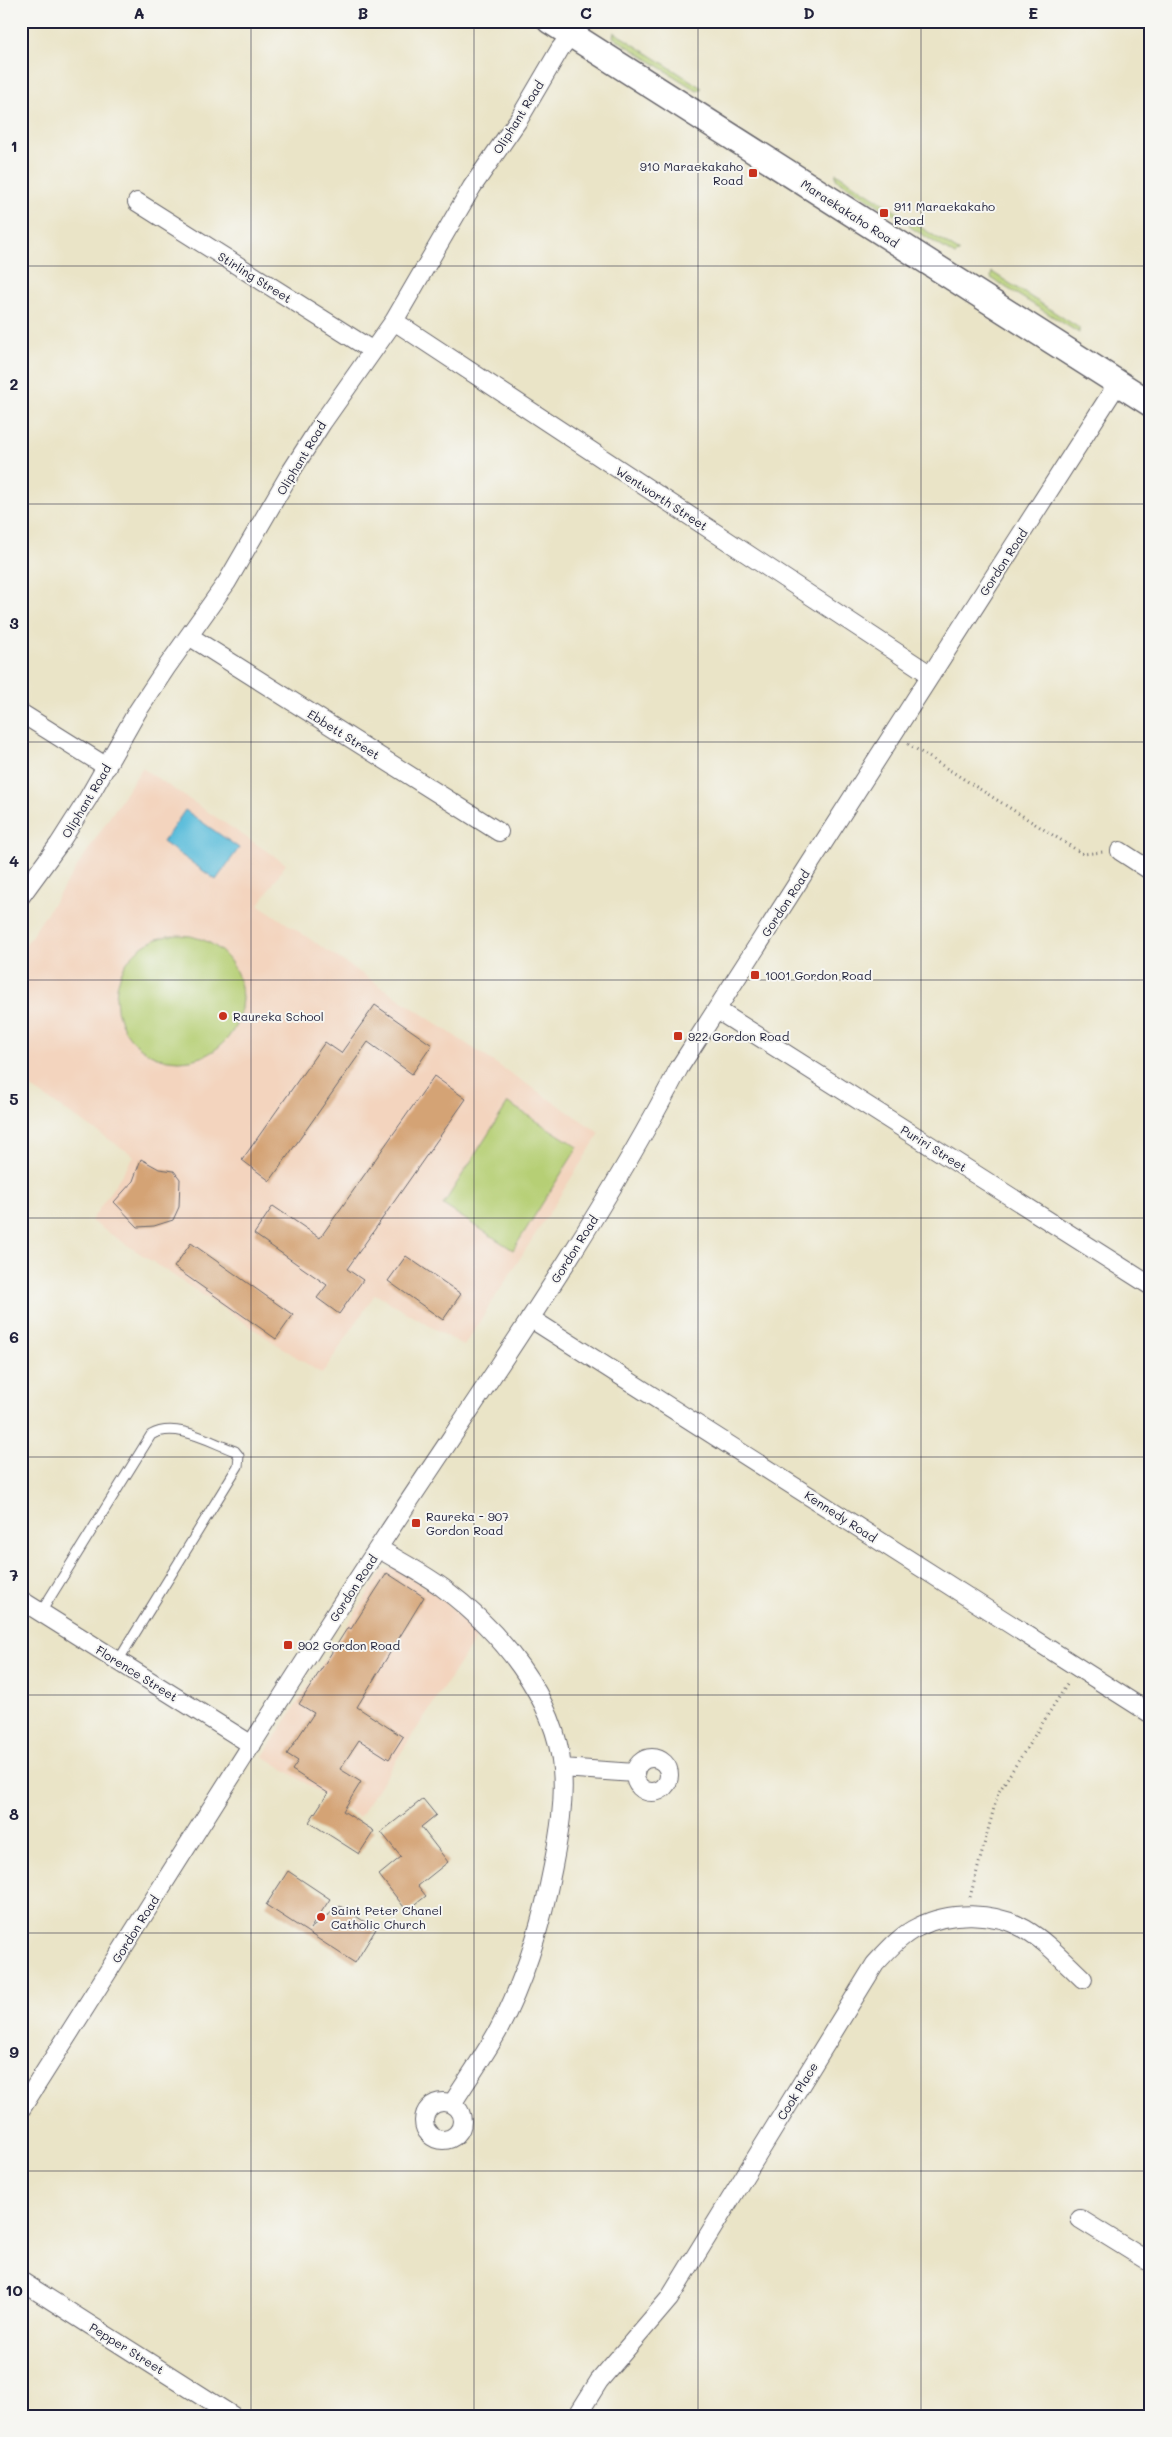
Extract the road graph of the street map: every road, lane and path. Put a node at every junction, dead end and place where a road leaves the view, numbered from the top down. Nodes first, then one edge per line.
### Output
1 (550, 21) edge
2 (577, 28) edge
3 (137, 202) dead end
4 (394, 321) junction
5 (373, 351) junction
6 (1118, 383) junction
7 (1151, 404) edge
8 (189, 636) junction
9 (931, 675) junction
10 (21, 713) edge
11 (893, 734) junction
12 (107, 767) junction
13 (499, 832) dead end
14 (1120, 851) joint
15 (1151, 871) edge
16 (21, 896) edge
17 (717, 1010) junction
18 (1151, 1286) edge
19 (530, 1318) junction
20 (378, 1548) junction
21 (21, 1600) edge
22 (40, 1612) junction
23 (118, 1661) junction
24 (1078, 1668) junction
25 (1151, 1714) edge
26 (252, 1745) junction
27 (562, 1768) junction
28 (635, 1773) dead end
29 (968, 1915) junction
30 (1083, 1979) dead end
31 (452, 2104) dead end
32 (21, 2109) edge
33 (1080, 2219) dead end
34 (1151, 2263) edge
35 (21, 2281) edge
36 (233, 2416) edge
37 (577, 2416) edge

1 - 2 main road, Maraekakaho Road
2 - 4 street, Oliphant Road
2 - 6 main road, Maraekakaho Road
3 - 5 street, Stirling Street
4 - 5 street, Oliphant Road
4 - 9 street, Wentworth Street
5 - 8 street, Oliphant Road
6 - 7 main road, Maraekakaho Road
6 - 9 street, Gordon Road
8 - 12 street, Oliphant Road
8 - 13 street, Ebbett Street
9 - 11 street, Gordon Road
10 - 12 street
11 - 14 path
11 - 17 street, Gordon Road
12 - 16 street, Oliphant Road
14 - 15 street
17 - 18 street, Puriri Street
17 - 19 street, Gordon Road
19 - 20 street, Gordon Road
19 - 24 street, Kennedy Road
20 - 26 street, Gordon Road
20 - 27 street
21 - 22 street, Florence Street
22 - 23 street, Florence Street
22 - 23 lane
23 - 26 street, Florence Street
24 - 25 street, Kennedy Road
24 - 29 path
26 - 32 street, Gordon Road
27 - 28 street
27 - 31 street
29 - 30 street, Cook Place
29 - 37 street, Cook Place
33 - 34 street
35 - 36 street, Pepper Street

